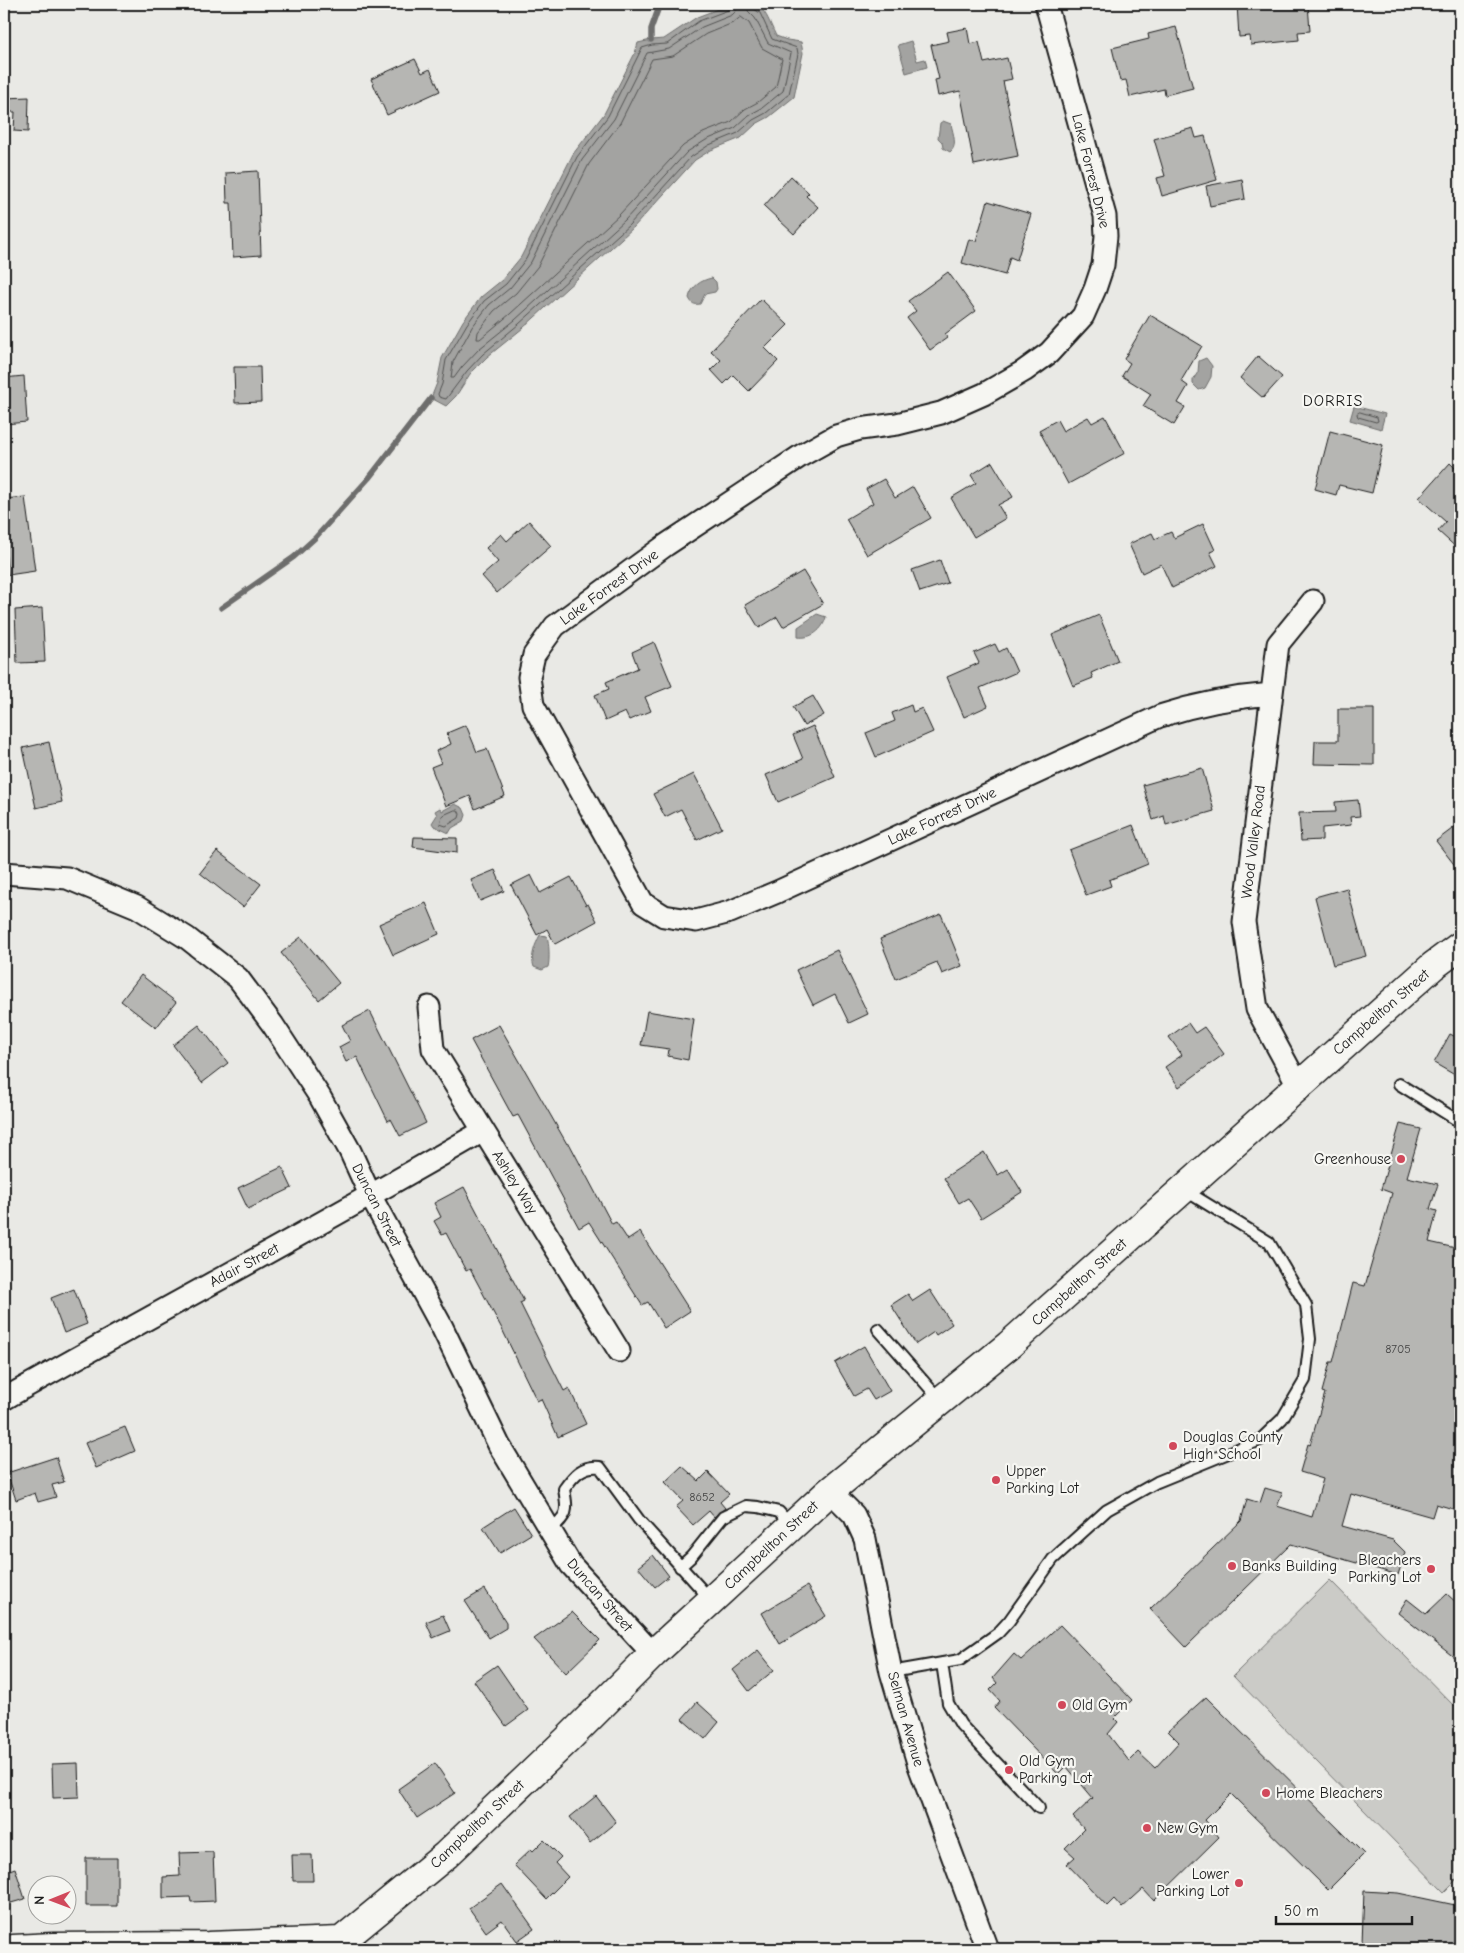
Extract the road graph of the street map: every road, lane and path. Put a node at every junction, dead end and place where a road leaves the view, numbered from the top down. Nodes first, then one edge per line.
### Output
1 (1046, 4) edge
2 (1313, 601) dead end
3 (1271, 694) junction
4 (4, 873) edge
5 (1460, 946) edge
6 (429, 1007) dead end
7 (1398, 1084) dead end
8 (1298, 1085) junction
9 (1460, 1122) edge
10 (483, 1131) junction
11 (1183, 1189) junction
12 (371, 1197) junction
13 (878, 1329) dead end
14 (619, 1351) dead end
15 (4, 1399) edge
16 (941, 1400) junction
17 (830, 1491) junction
18 (792, 1526) junction
19 (550, 1530) junction
20 (680, 1567) junction
21 (711, 1601) junction
22 (653, 1654) junction
23 (942, 1663) junction
24 (891, 1672) junction
25 (1039, 1808) dead end
26 (341, 1945) edge
27 (12, 1949) edge
28 (987, 1949) edge

1 - 3 street, Lake Forrest Drive
2 - 3 street, Wood Valley Road
3 - 8 street, Wood Valley Road
4 - 12 street, Duncan Street
5 - 8 main road, Campbellton Street
6 - 10 street, Ashley Way
7 - 9 lane
8 - 11 main road, Campbellton Street
10 - 12 street, Adair Street
10 - 14 street, Ashley Way
11 - 16 main road, Campbellton Street
11 - 23 lane
12 - 15 street, Adair Street
12 - 19 street, Duncan Street
13 - 16 lane
16 - 17 main road, Campbellton Street
17 - 18 main road, Campbellton Street
17 - 24 street, Selman Avenue
18 - 20 lane
18 - 21 main road, Campbellton Street
19 - 20 lane
19 - 22 street, Duncan Street
20 - 21 lane
21 - 22 main road, Campbellton Street
22 - 26 main road, Campbellton Street
23 - 24 lane
23 - 25 lane
24 - 28 street, Selman Avenue
26 - 27 main road, Campbellton Street

